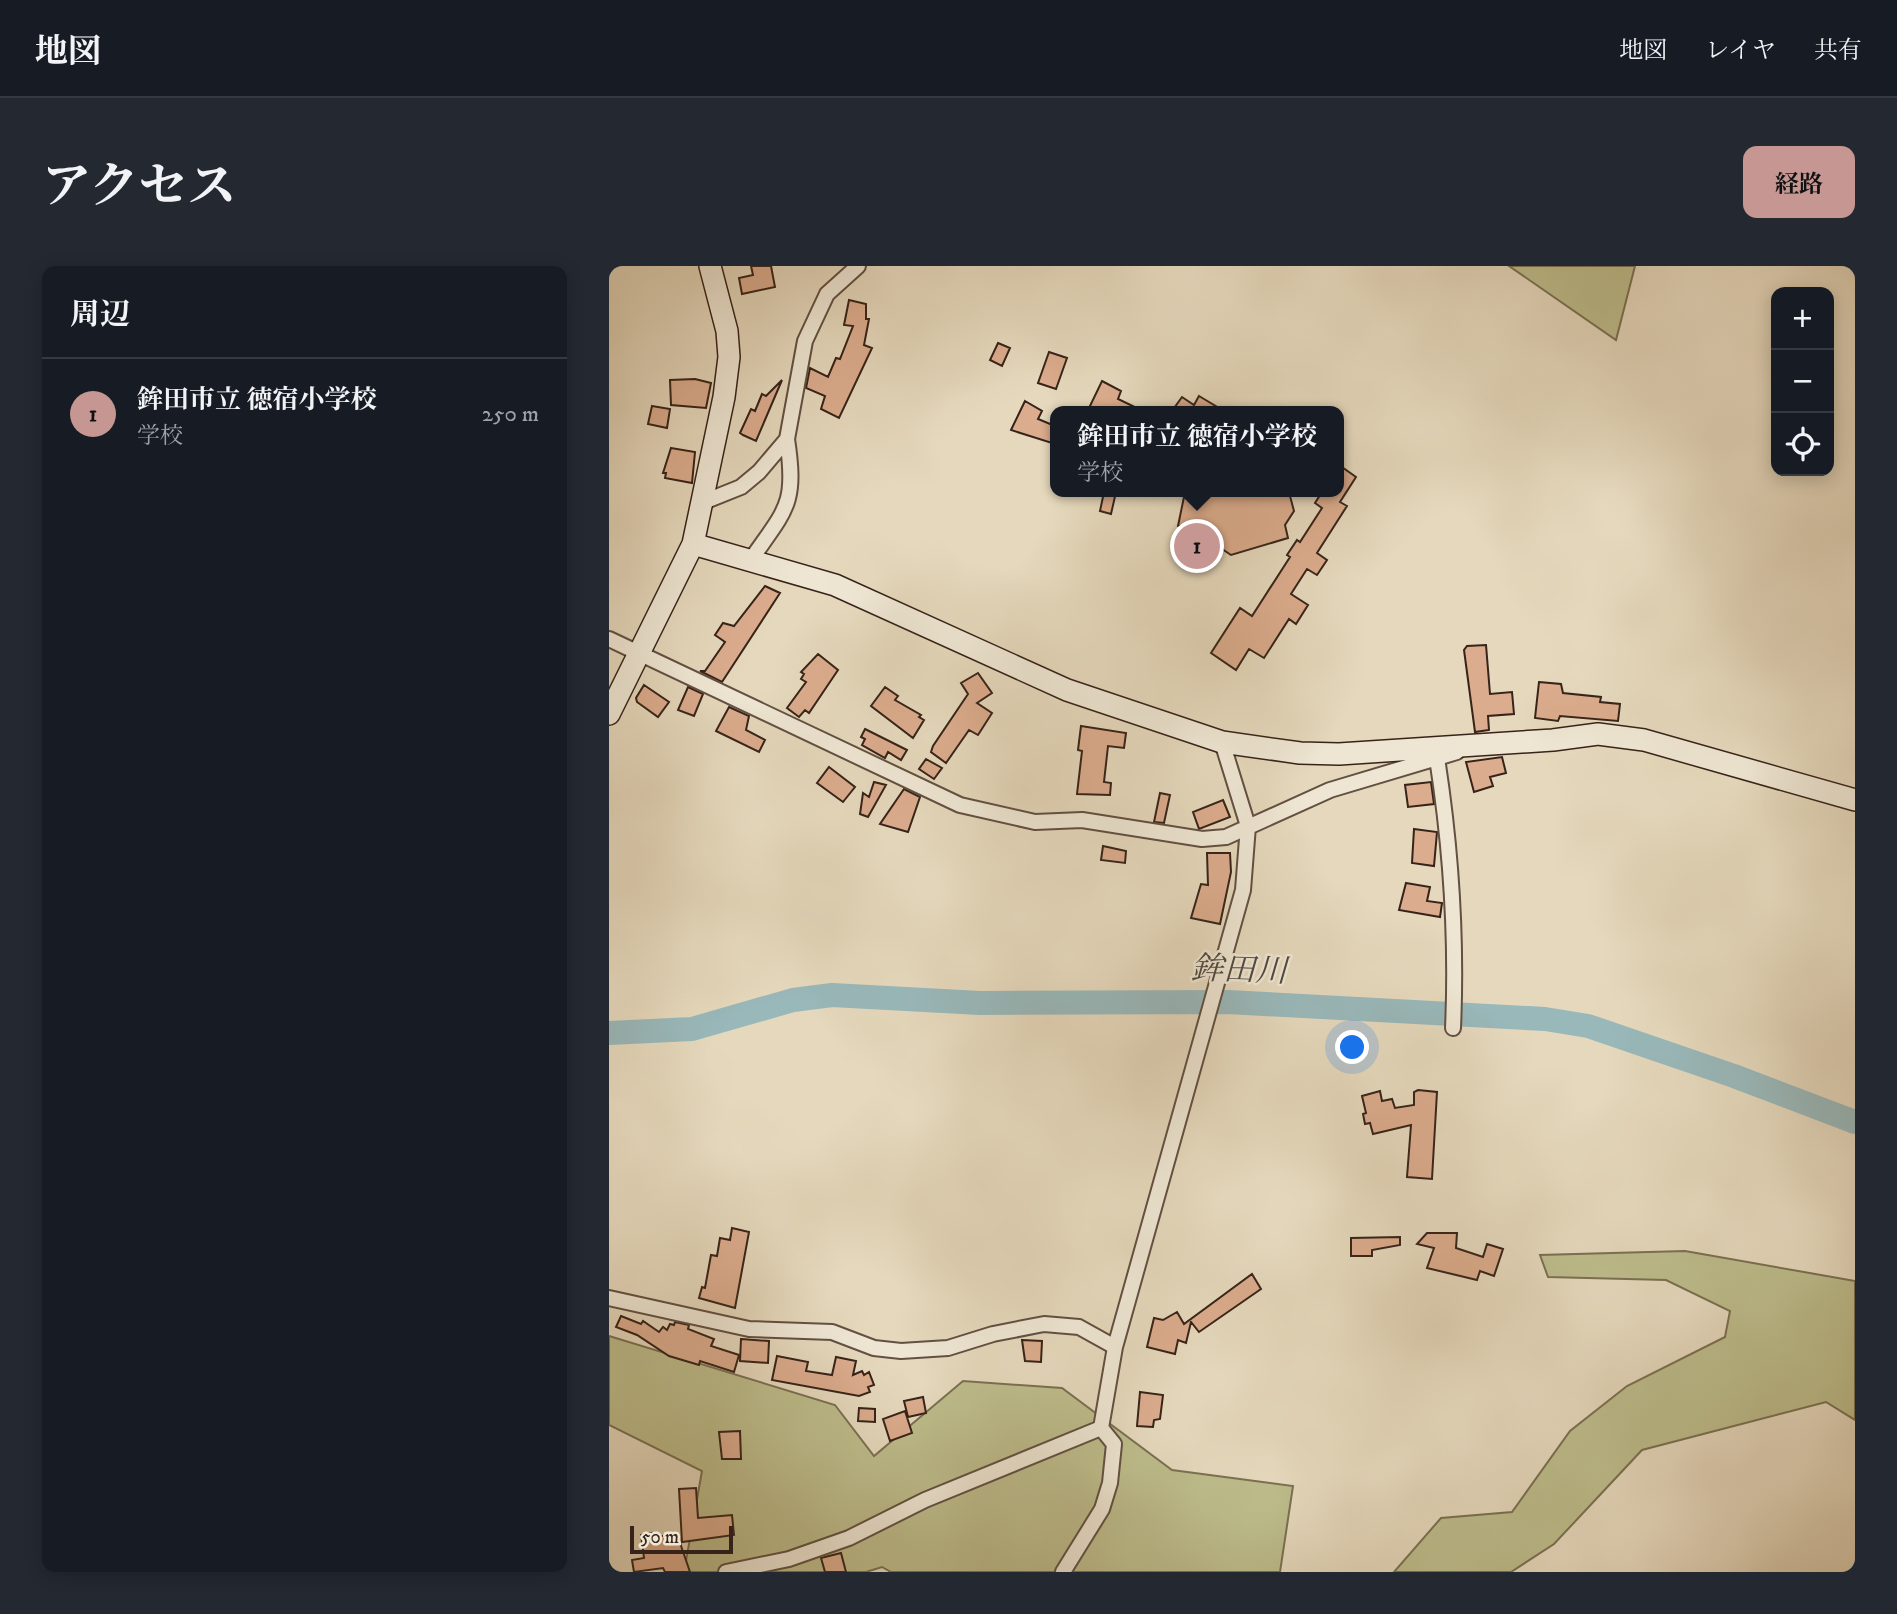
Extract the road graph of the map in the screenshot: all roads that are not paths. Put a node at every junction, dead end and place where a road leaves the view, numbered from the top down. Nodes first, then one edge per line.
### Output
1 (711, 266) edge
2 (858, 266) edge
3 (787, 439) junction
4 (702, 503) junction
5 (693, 544) junction
6 (750, 561) junction
7 (609, 639) edge
8 (641, 652) junction
9 (609, 713) edge
10 (1222, 742) junction
11 (1483, 745) junction
12 (1437, 758) junction
13 (1855, 800) edge
14 (1248, 826) junction
15 (1453, 1028) dead end
16 (609, 1298) edge
17 (1115, 1347) junction
18 (1101, 1428) junction
19 (726, 1572) edge
20 (1063, 1572) edge

1 - 4 street
2 - 3 street
3 - 4 street
3 - 6 street
4 - 5 street
5 - 6 street
5 - 8 street
6 - 10 street
7 - 8 street
8 - 9 street
8 - 14 street
10 - 11 street
10 - 14 street
11 - 12 street
11 - 13 street
12 - 14 street
12 - 15 street
14 - 17 street
16 - 17 street
17 - 18 street
18 - 19 street
18 - 20 street

